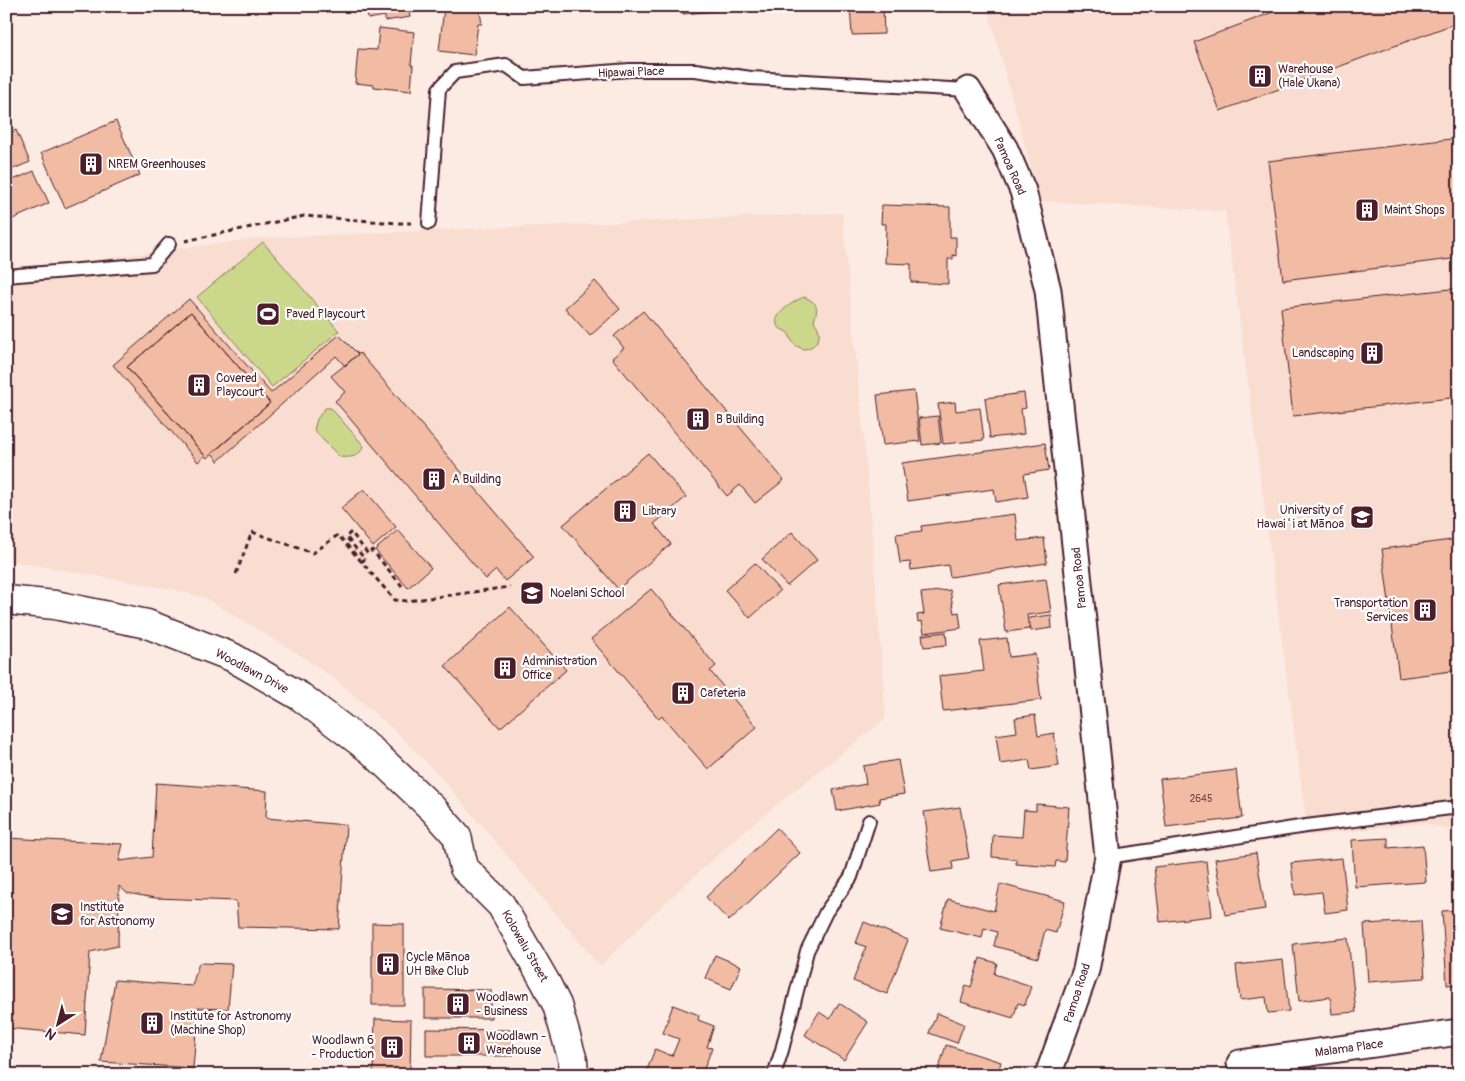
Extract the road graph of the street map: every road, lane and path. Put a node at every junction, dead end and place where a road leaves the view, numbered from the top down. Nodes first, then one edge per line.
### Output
1 (968, 90) joint
2 (429, 223) joint
3 (169, 244) joint
4 (6, 276) edge
5 (361, 562) junction
6 (236, 574) dead end
7 (402, 586) dead end
8 (510, 587) dead end
9 (6, 600) edge
10 (1459, 807) edge
11 (433, 809) joint
12 (869, 821) dead end
13 (1108, 857) junction
14 (1459, 1032) edge
15 (1240, 1063) dead end
16 (574, 1075) edge
17 (774, 1075) edge
18 (1048, 1075) edge

1 - 2 lane, Hipawai Place
1 - 13 street, Pamoa Road
2 - 3 path
3 - 4 lane
5 - 6 path
5 - 7 path
5 - 8 path
9 - 11 street, Woodlawn Drive
10 - 13 lane
11 - 16 street, Kolowalu Street
12 - 17 lane
13 - 18 street, Pamoa Road
14 - 15 street, Malama Place

